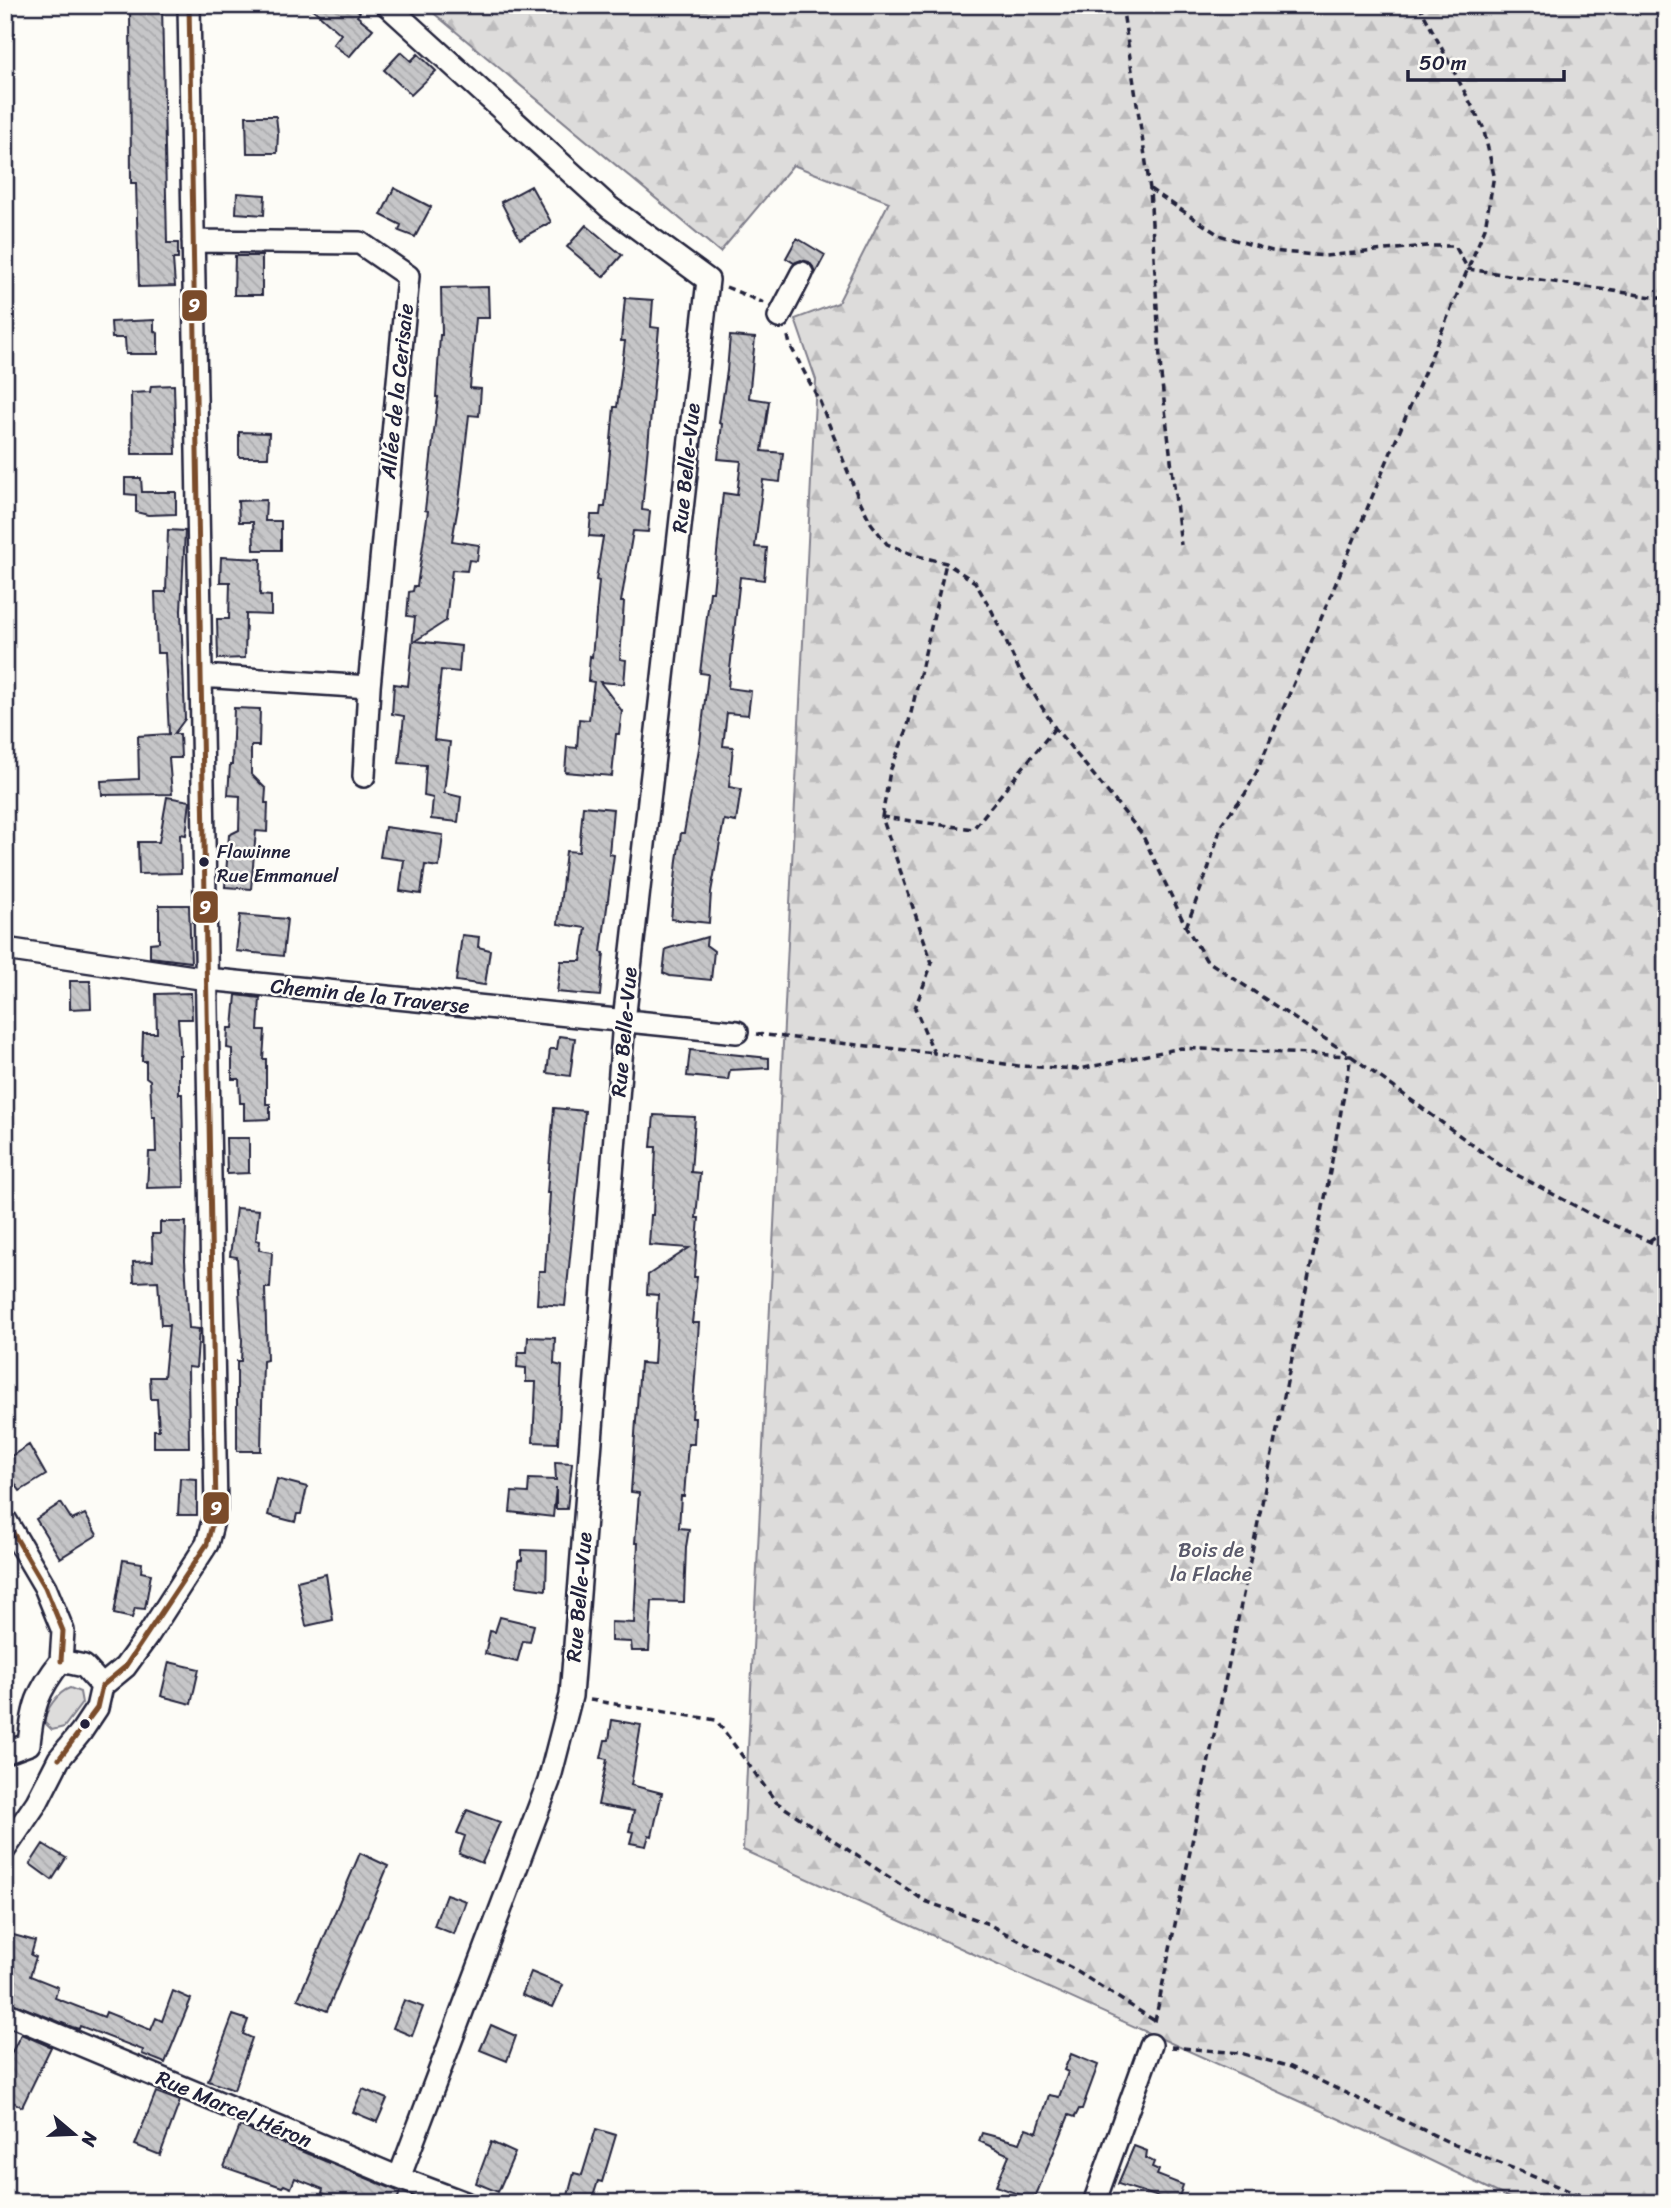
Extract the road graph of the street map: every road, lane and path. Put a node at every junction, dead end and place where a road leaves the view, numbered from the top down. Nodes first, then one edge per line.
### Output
1 (189, 5) edge
2 (387, 5) edge
3 (1122, 5) edge
4 (1419, 5) edge
5 (1150, 189) junction
6 (193, 241) junction
7 (1468, 269) junction
8 (802, 273) dead end
9 (708, 280) junction
10 (1666, 299) edge
11 (779, 317) junction
12 (1181, 545) dead end
13 (946, 563) junction
14 (201, 676) junction
15 (369, 687) junction
16 (1055, 728) junction
17 (364, 776) dead end
18 (882, 817) junction
19 (1186, 927) junction
20 (5, 949) edge
21 (206, 979) junction
22 (624, 1021) junction
23 (737, 1032) joint
24 (934, 1053) junction
25 (1351, 1056) junction
26 (1666, 1229) edge
27 (1649, 1241) junction
28 (1666, 1249) edge
29 (5, 1519) edge
30 (61, 1661) junction
31 (102, 1686) junction
32 (571, 1696) junction
33 (29, 1744) junction
34 (5, 1753) edge
35 (59, 1759) junction
36 (5, 1849) edge
37 (5, 2014) edge
38 (1154, 2021) junction
39 (1151, 2045) junction
40 (399, 2178) junction
41 (465, 2203) edge
42 (1094, 2203) edge
43 (1599, 2203) edge

1 - 6 street
2 - 9 street
3 - 5 path
4 - 7 path
5 - 7 path
5 - 12 path
6 - 14 street
6 - 15 street, Allée de la Cerisaie
7 - 10 path
7 - 19 path
8 - 11 street
9 - 11 path
9 - 22 street, Rue Belle-Vue
11 - 13 path
13 - 16 path
13 - 18 path
14 - 15 street
14 - 21 street
15 - 17 street, Allée de la Cerisaie
16 - 18 path
16 - 19 path
18 - 24 path
19 - 25 path
20 - 21 street, Chemin de la Traverse
21 - 22 street, Chemin de la Traverse
21 - 31 street
22 - 23 street, Chemin de la Traverse
22 - 32 street, Rue Belle-Vue
23 - 24 path
24 - 25 path
25 - 27 path
25 - 38 path
26 - 27 path
27 - 28 path
29 - 30 street
30 - 31 street
30 - 33 street
31 - 35 street
32 - 38 path
32 - 40 street, Rue Belle-Vue
33 - 34 street
33 - 35 street
35 - 36 street
37 - 40 street, Rue Marcel Héron
38 - 39 path
39 - 42 street
39 - 43 path
40 - 41 street, Rue Marcel Héron

